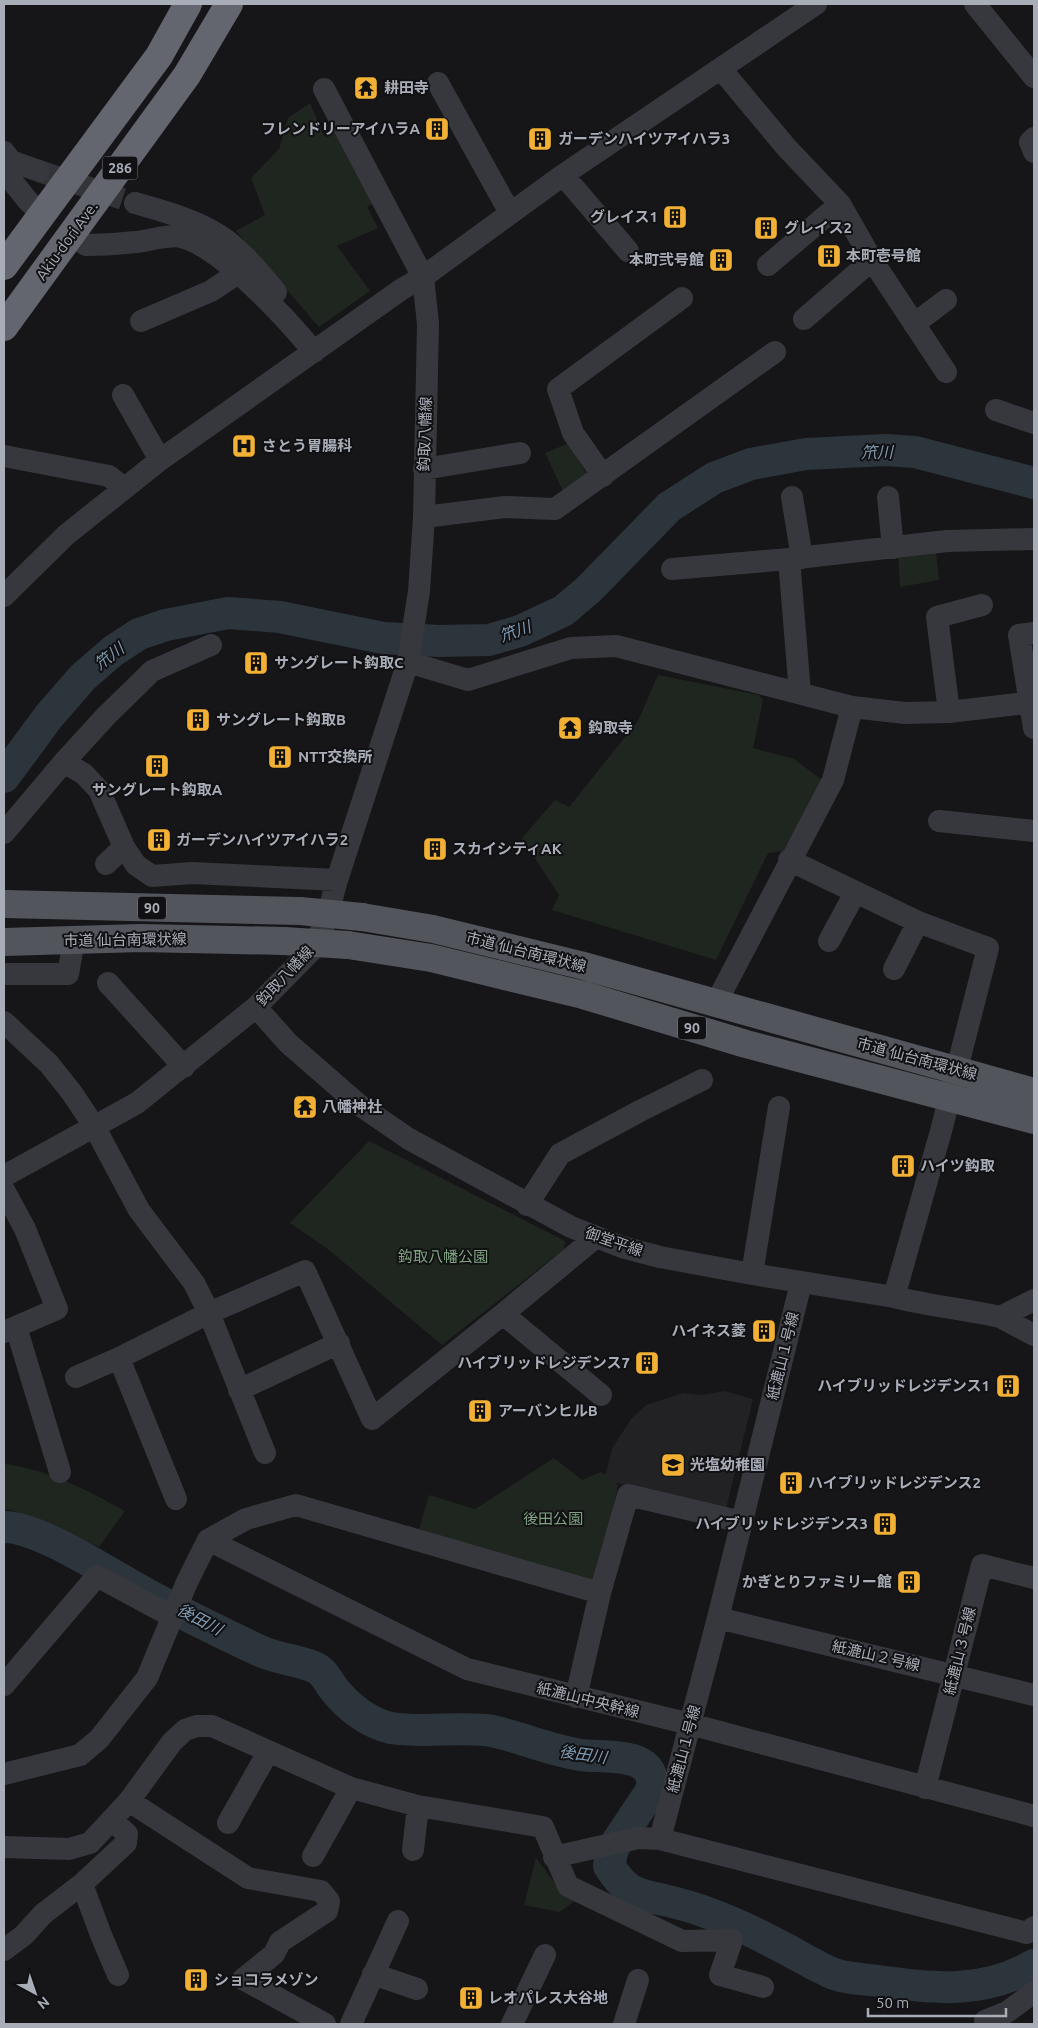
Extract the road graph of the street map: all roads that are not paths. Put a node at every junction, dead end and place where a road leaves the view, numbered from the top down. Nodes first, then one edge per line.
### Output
1 (188, 4) edge
2 (229, 4) edge
3 (816, 4) edge
4 (975, 4) edge
5 (721, 69) junction
6 (1034, 77) edge
7 (438, 83) dead end
8 (324, 89) dead end
9 (1034, 138) edge
10 (4, 152) edge
11 (1034, 152) edge
12 (4, 171) edge
13 (40, 171) tunnel mouth
14 (563, 175) junction
15 (135, 203) tunnel mouth
16 (840, 204) junction
17 (510, 213) junction
18 (43, 215) junction
19 (72, 235) junction
20 (628, 251) dead end
21 (872, 260) junction
22 (768, 265) dead end
23 (4, 266) edge
24 (238, 273) junction
25 (423, 277) junction
26 (682, 298) dead end
27 (946, 300) dead end
28 (804, 319) dead end
29 (141, 321) dead end
30 (914, 324) junction
31 (4, 327) edge
32 (320, 348) junction
33 (775, 352) dead end
34 (946, 372) dead end
35 (123, 395) dead end
36 (996, 410) dead end
37 (1034, 423) edge
38 (520, 452) dead end
39 (4, 456) edge
40 (160, 460) junction
41 (424, 469) junction
42 (602, 476) junction
43 (124, 488) junction
44 (792, 497) dead end
45 (888, 497) dead end
46 (424, 517) junction
47 (1034, 539) edge
48 (893, 548) junction
49 (795, 558) junction
50 (672, 569) dead end
51 (4, 596) edge
52 (982, 605) dead end
53 (1034, 633) edge
54 (211, 645) dead end
55 (409, 658) junction
56 (800, 693) junction
57 (1032, 703) edge
58 (852, 707) junction
59 (949, 712) junction
60 (1034, 728) edge
61 (64, 762) junction
62 (939, 821) dead end
63 (1034, 831) edge
64 (4, 832) edge
65 (124, 847) junction
66 (789, 860) junction
67 (106, 864) dead end
68 (337, 880) junction
69 (855, 893) junction
70 (4, 904) edge
71 (918, 922) junction
72 (74, 940) junction
73 (4, 942) edge
74 (829, 942) dead end
75 (894, 969) dead end
76 (4, 974) edge
77 (108, 982) dead end
78 (716, 1003) junction
79 (256, 1007) junction
80 (7, 1030) edge
81 (184, 1067) junction
82 (957, 1070) junction
83 (702, 1080) dead end
84 (1034, 1092) edge
85 (950, 1098) junction
86 (779, 1107) dead end
87 (1034, 1120) edge
88 (94, 1126) junction
89 (4, 1176) edge
90 (4, 1190) edge
91 (527, 1205) junction
92 (596, 1237) junction
93 (752, 1274) junction
94 (802, 1283) junction
95 (894, 1297) junction
96 (1034, 1300) edge
97 (210, 1313) junction
98 (503, 1314) junction
99 (1000, 1317) junction
100 (10, 1330) edge
101 (1034, 1336) edge
102 (339, 1342) junction
103 (119, 1358) junction
104 (76, 1377) dead end
105 (239, 1390) junction
106 (601, 1395) dead end
107 (266, 1453) dead end
108 (60, 1472) dead end
109 (176, 1499) dead end
110 (742, 1522) junction
111 (208, 1540) junction
112 (1034, 1578) edge
113 (600, 1593) junction
114 (173, 1617) junction
115 (718, 1618) junction
116 (954, 1675) junction
117 (4, 1685) edge
118 (1034, 1696) edge
119 (576, 1697) junction
120 (690, 1724) junction
121 (268, 1752) junction
122 (4, 1774) edge
123 (351, 1788) junction
124 (925, 1788) junction
125 (129, 1801) junction
126 (418, 1806) junction
127 (1034, 1816) edge
128 (112, 1820) junction
129 (228, 1823) dead end
130 (649, 1838) junction
131 (4, 1847) edge
132 (413, 1850) dead end
133 (563, 1855) junction
134 (313, 1856) dead end
135 (82, 1884) junction
136 (398, 1921) dead end
137 (1034, 1927) edge
138 (4, 1950) edge
139 (545, 1955) dead end
140 (118, 1974) dead end
141 (373, 1974) junction
142 (638, 1980) dead end
143 (416, 1988) dead end
144 (763, 1988) dead end
145 (1034, 1992) edge
146 (325, 2024) edge
147 (351, 2024) edge
148 (512, 2024) edge
149 (624, 2024) edge
150 (988, 2024) edge

1 - 18 highway, 286
2 - 19 highway, Akiu-dori Ave. / 286
3 - 5 street
4 - 6 street
5 - 14 street
5 - 16 street
7 - 17 street
8 - 25 street
9 - 11 street
10 - 13 street
12 - 18 street
14 - 17 street
14 - 20 street
15 - 32 street
16 - 21 street
16 - 22 street
17 - 25 street
18 - 23 highway, 286
19 - 24 street
19 - 31 highway, Akiu-dori Ave. / 286
21 - 28 street
21 - 30 street
24 - 29 street
24 - 32 street
25 - 32 street
25 - 41 street, 鈎取八幡線
26 - 42 street
27 - 30 street
30 - 34 street
32 - 40 street
33 - 42 street
35 - 40 street
36 - 37 street
38 - 41 street
39 - 43 street
40 - 43 street
41 - 46 street, 鈎取八幡線
42 - 46 street
43 - 51 street
44 - 49 street
45 - 48 street
46 - 55 street, 鈎取八幡線
47 - 48 street
48 - 49 street
49 - 50 street
49 - 56 street
52 - 59 street
53 - 57 street
54 - 61 street
55 - 56 street
55 - 68 street, 鈎取八幡線
56 - 58 street
57 - 59 street
57 - 60 street
58 - 59 street
58 - 66 street
61 - 64 street
61 - 65 street
62 - 63 street
65 - 67 street
65 - 68 street
66 - 69 street
66 - 78 street
68 - 79 street, 鈎取八幡線
69 - 71 street
69 - 74 street
70 - 78 main road, 市道 仙台南環状線 / 90, bridge
71 - 75 street
71 - 82 street
72 - 73 main road, 市道 仙台南環状線 / 90
72 - 76 street
72 - 85 main road, 市道 仙台南環状線 / 90, bridge
77 - 81 street
78 - 82 main road, 市道 仙台南環状線 / 90
79 - 81 street, 鈎取八幡線
79 - 91 street, 御堂平線
80 - 88 street
81 - 88 street, 鈎取八幡線
82 - 84 main road, 市道 仙台南環状線 / 90
82 - 85 street
83 - 91 street
85 - 87 main road, 市道 仙台南環状線 / 90
85 - 95 street
86 - 93 street
88 - 89 street, 鈎取八幡線
88 - 97 street
90 - 100 street
91 - 92 street, 御堂平線
92 - 93 street, 御堂平線
92 - 98 street
93 - 94 street, 御堂平線
94 - 95 street, 御堂平線
94 - 110 street, 紙漉山１号線
95 - 99 street, 御堂平線
96 - 99 street
97 - 102 street
97 - 103 street
97 - 105 street
98 - 102 street
98 - 106 street
99 - 101 street, 御堂平線
100 - 108 street
102 - 105 street
103 - 104 street
103 - 109 street
105 - 107 street
110 - 113 street
110 - 115 street, 紙漉山１号線
111 - 113 street
111 - 114 street
111 - 119 street, 紙漉山中央幹線
112 - 116 street, 紙漉山３号線
113 - 119 street
114 - 117 street
114 - 122 street
115 - 116 street, 紙漉山２号線
115 - 120 street, 紙漉山１号線
116 - 118 street, 紙漉山２号線
116 - 124 street, 紙漉山３号線
119 - 120 street, 紙漉山中央幹線
120 - 124 street, 紙漉山中央幹線
120 - 130 street, 紙漉山１号線
121 - 123 street
121 - 125 street
121 - 129 street
123 - 126 street
123 - 134 street
124 - 127 street, 紙漉山中央幹線
125 - 128 street
125 - 146 street
126 - 132 street
126 - 133 street
128 - 131 street
128 - 135 street
130 - 133 street
130 - 137 street
133 - 144 street
135 - 138 street
135 - 140 street
136 - 141 street
139 - 148 street
141 - 143 street
141 - 147 street
142 - 149 street
145 - 150 street

